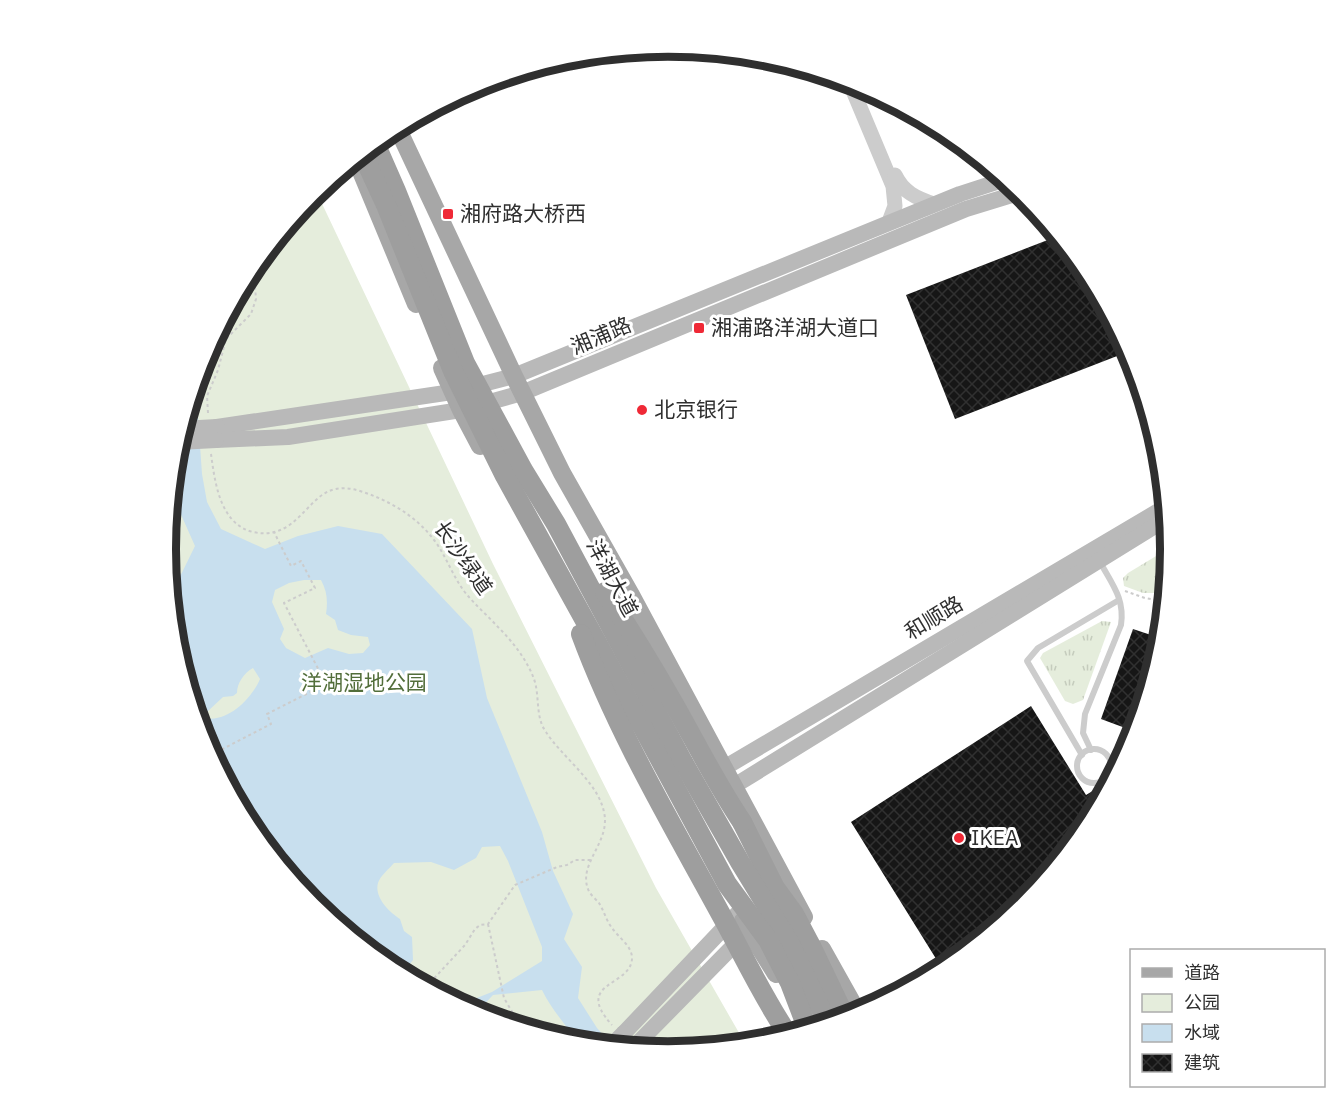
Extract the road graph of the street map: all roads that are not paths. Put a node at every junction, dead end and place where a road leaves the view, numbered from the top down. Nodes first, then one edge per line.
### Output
1 (854, 93) edge
2 (862, 96) edge
3 (401, 136) edge
4 (379, 152) edge
5 (366, 161) edge
6 (358, 167) edge
7 (996, 182) edge
8 (1011, 195) edge
9 (934, 204) junction
10 (889, 222) junction
11 (518, 385) junction
12 (452, 392) junction
13 (461, 410) junction
14 (191, 430) edge
15 (212, 431) junction
16 (189, 439) edge
17 (1159, 511) edge
18 (1160, 523) edge
19 (556, 524) junction
20 (531, 525) junction
21 (1100, 562) junction
22 (1119, 600) junction
23 (1091, 750) junction
24 (1082, 755) junction
25 (1110, 767) edge
26 (724, 768) junction
27 (1103, 780) edge
28 (734, 786) junction
29 (738, 914) junction
30 (750, 930) junction
31 (854, 1006) edge
32 (842, 1011) edge
33 (825, 1017) edge
34 (806, 1022) edge
35 (805, 1023) edge
36 (784, 1028) edge
37 (614, 1039) edge
38 (640, 1041) edge

1 - 10 street
2 - 9 street
3 - 11 main road, 洋湖大道
4 - 19 highway, 洋湖大道, bridge
5 - 20 highway, 洋湖大道, bridge
6 - 12 main road
7 - 9 main road, 湘浦路
8 - 11 main road, 湘浦路
9 - 10 main road, 湘浦路
10 - 11 main road, 湘浦路
11 - 12 main road, 湘浦路
11 - 13 main road, 湘浦路
11 - 26 main road, 洋湖大道
12 - 13 main road
12 - 15 main road, 湘浦路
13 - 15 main road, 湘浦路
13 - 29 main road
14 - 15 main road, 湘浦路, bridge
15 - 16 main road, 湘浦路, bridge
17 - 26 main road, 和顺路
18 - 21 main road, 和顺路
19 - 32 highway, bridge
19 - 33 highway, 洋湖大道, bridge
20 - 34 highway, 洋湖大道, bridge
20 - 36 highway, bridge
21 - 22 lane
21 - 28 main road, 和顺路
22 - 23 lane
22 - 24 lane
23 - 24 lane
23 - 25 lane
24 - 27 lane
26 - 28 main road, 洋湖大道
28 - 31 main road, 洋湖大道
29 - 30 main road
29 - 37 main road, bridge
30 - 35 main road
30 - 38 main road

